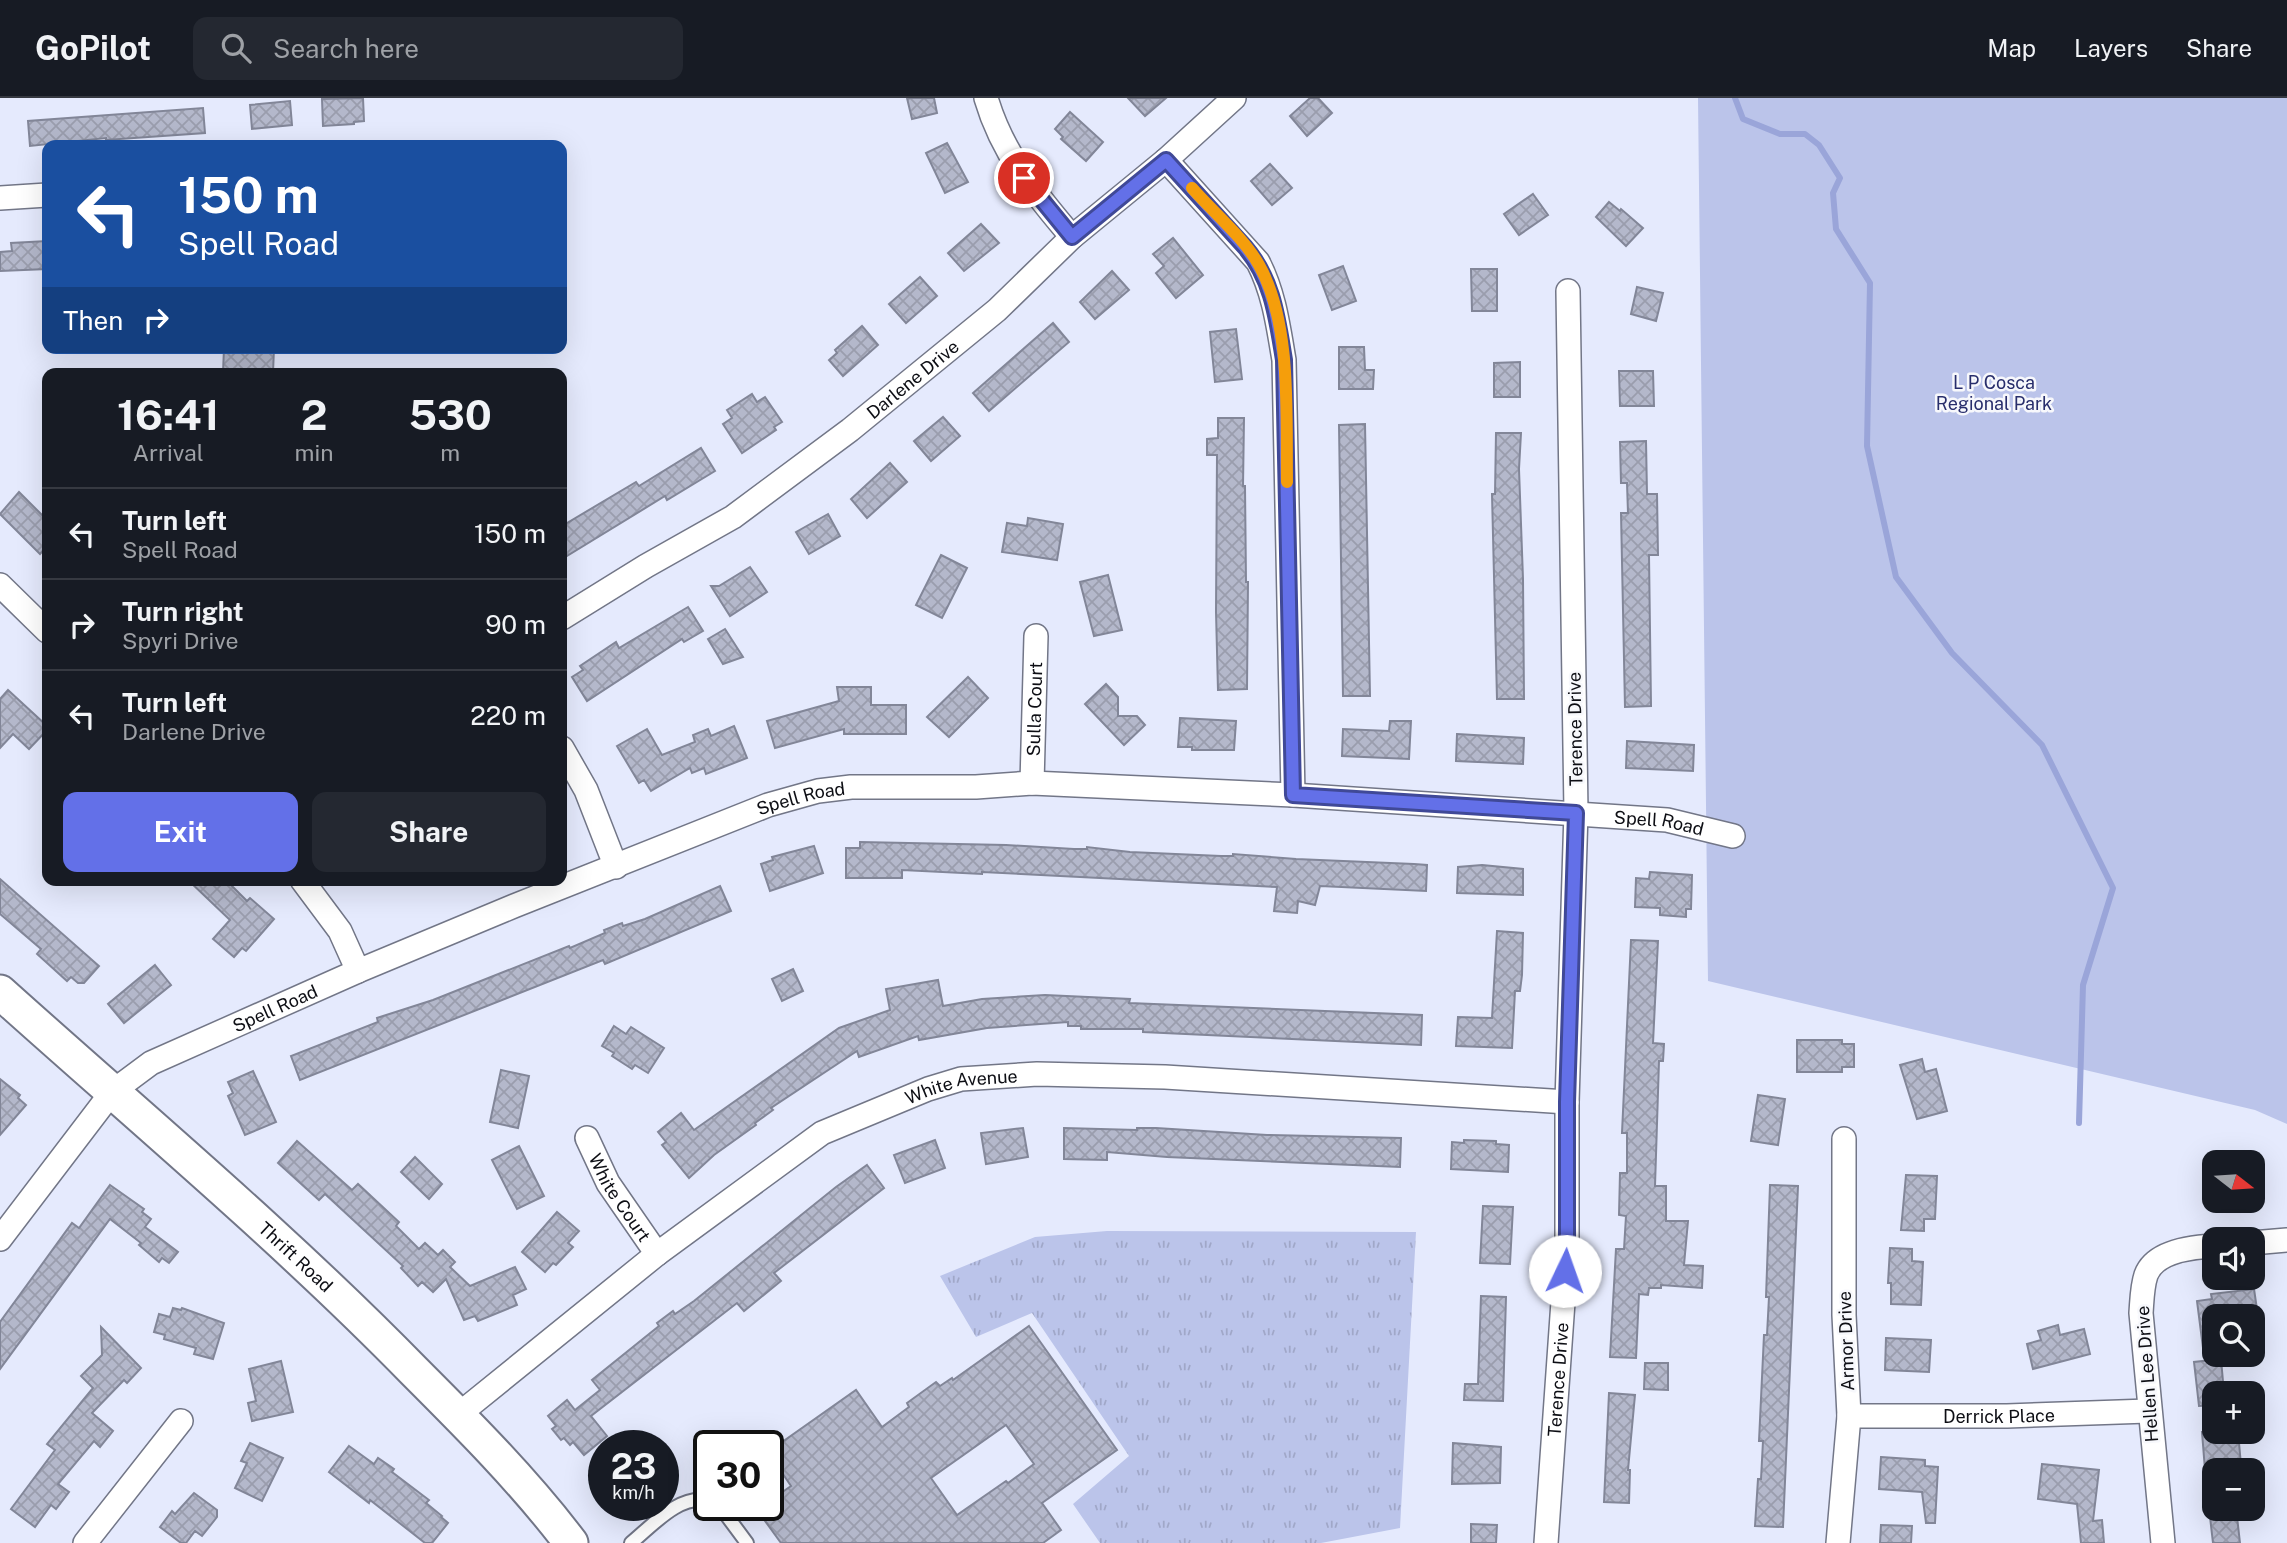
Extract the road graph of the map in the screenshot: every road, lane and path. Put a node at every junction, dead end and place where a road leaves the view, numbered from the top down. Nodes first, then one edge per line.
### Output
1 (986, 98) edge
2 (1234, 98) edge
3 (1166, 160) junction
4 (42, 195) edge
5 (0, 198) edge
6 (1072, 237) junction
7 (1569, 291) dead end
8 (0, 585) edge
9 (567, 615) edge
10 (42, 626) edge
11 (1036, 636) dead end
12 (567, 757) edge
13 (1032, 783) junction
14 (1293, 795) junction
15 (1576, 813) junction
16 (1733, 836) dead end
17 (616, 867) junction
18 (306, 886) edge
19 (566, 886) edge
20 (567, 886) edge
21 (358, 971) junction
22 (0, 992) edge
23 (112, 1092) junction
24 (1567, 1102) junction
25 (586, 1138) dead end
26 (1844, 1139) dead end
27 (0, 1239) edge
28 (2287, 1241) edge
29 (2265, 1242) edge
30 (2202, 1247) edge
31 (657, 1254) junction
32 (2148, 1412) junction
33 (458, 1415) junction
34 (1849, 1416) junction
35 (181, 1421) dead end
36 (693, 1501) edge
37 (731, 1521) edge
38 (97, 1539) edge
39 (571, 1543) edge
40 (631, 1543) edge
41 (747, 1543) edge
42 (1546, 1543) edge
43 (1838, 1543) edge
44 (2163, 1543) edge

1 - 6 street
2 - 3 street, Darlene Drive
3 - 6 street, Darlene Drive
3 - 14 street
4 - 5 street
6 - 9 street, Darlene Drive
7 - 15 street, Terence Drive
8 - 10 street
11 - 13 street, Sulla Court
12 - 17 street
13 - 14 street, Spell Road
13 - 17 street, Spell Road
14 - 15 street, Spell Road
15 - 16 street, Spell Road
15 - 24 street, Terence Drive
17 - 20 street, Spell Road
18 - 21 street
19 - 21 street, Spell Road
21 - 23 street, Spell Road
22 - 23 street, Thrift Road
23 - 27 street, Spell Road
23 - 33 street, Thrift Road
24 - 31 street, White Avenue
24 - 42 street, Terence Drive
25 - 31 street, White Court
26 - 34 street, Armor Drive
28 - 29 street
30 - 32 street, Hellen Lee Drive
31 - 33 street, White Avenue
32 - 34 street, Derrick Place
32 - 44 street, Hellen Lee Drive
33 - 39 street, Thrift Road
34 - 43 street, Armor Drive
35 - 38 street
36 - 40 lane
37 - 41 lane

